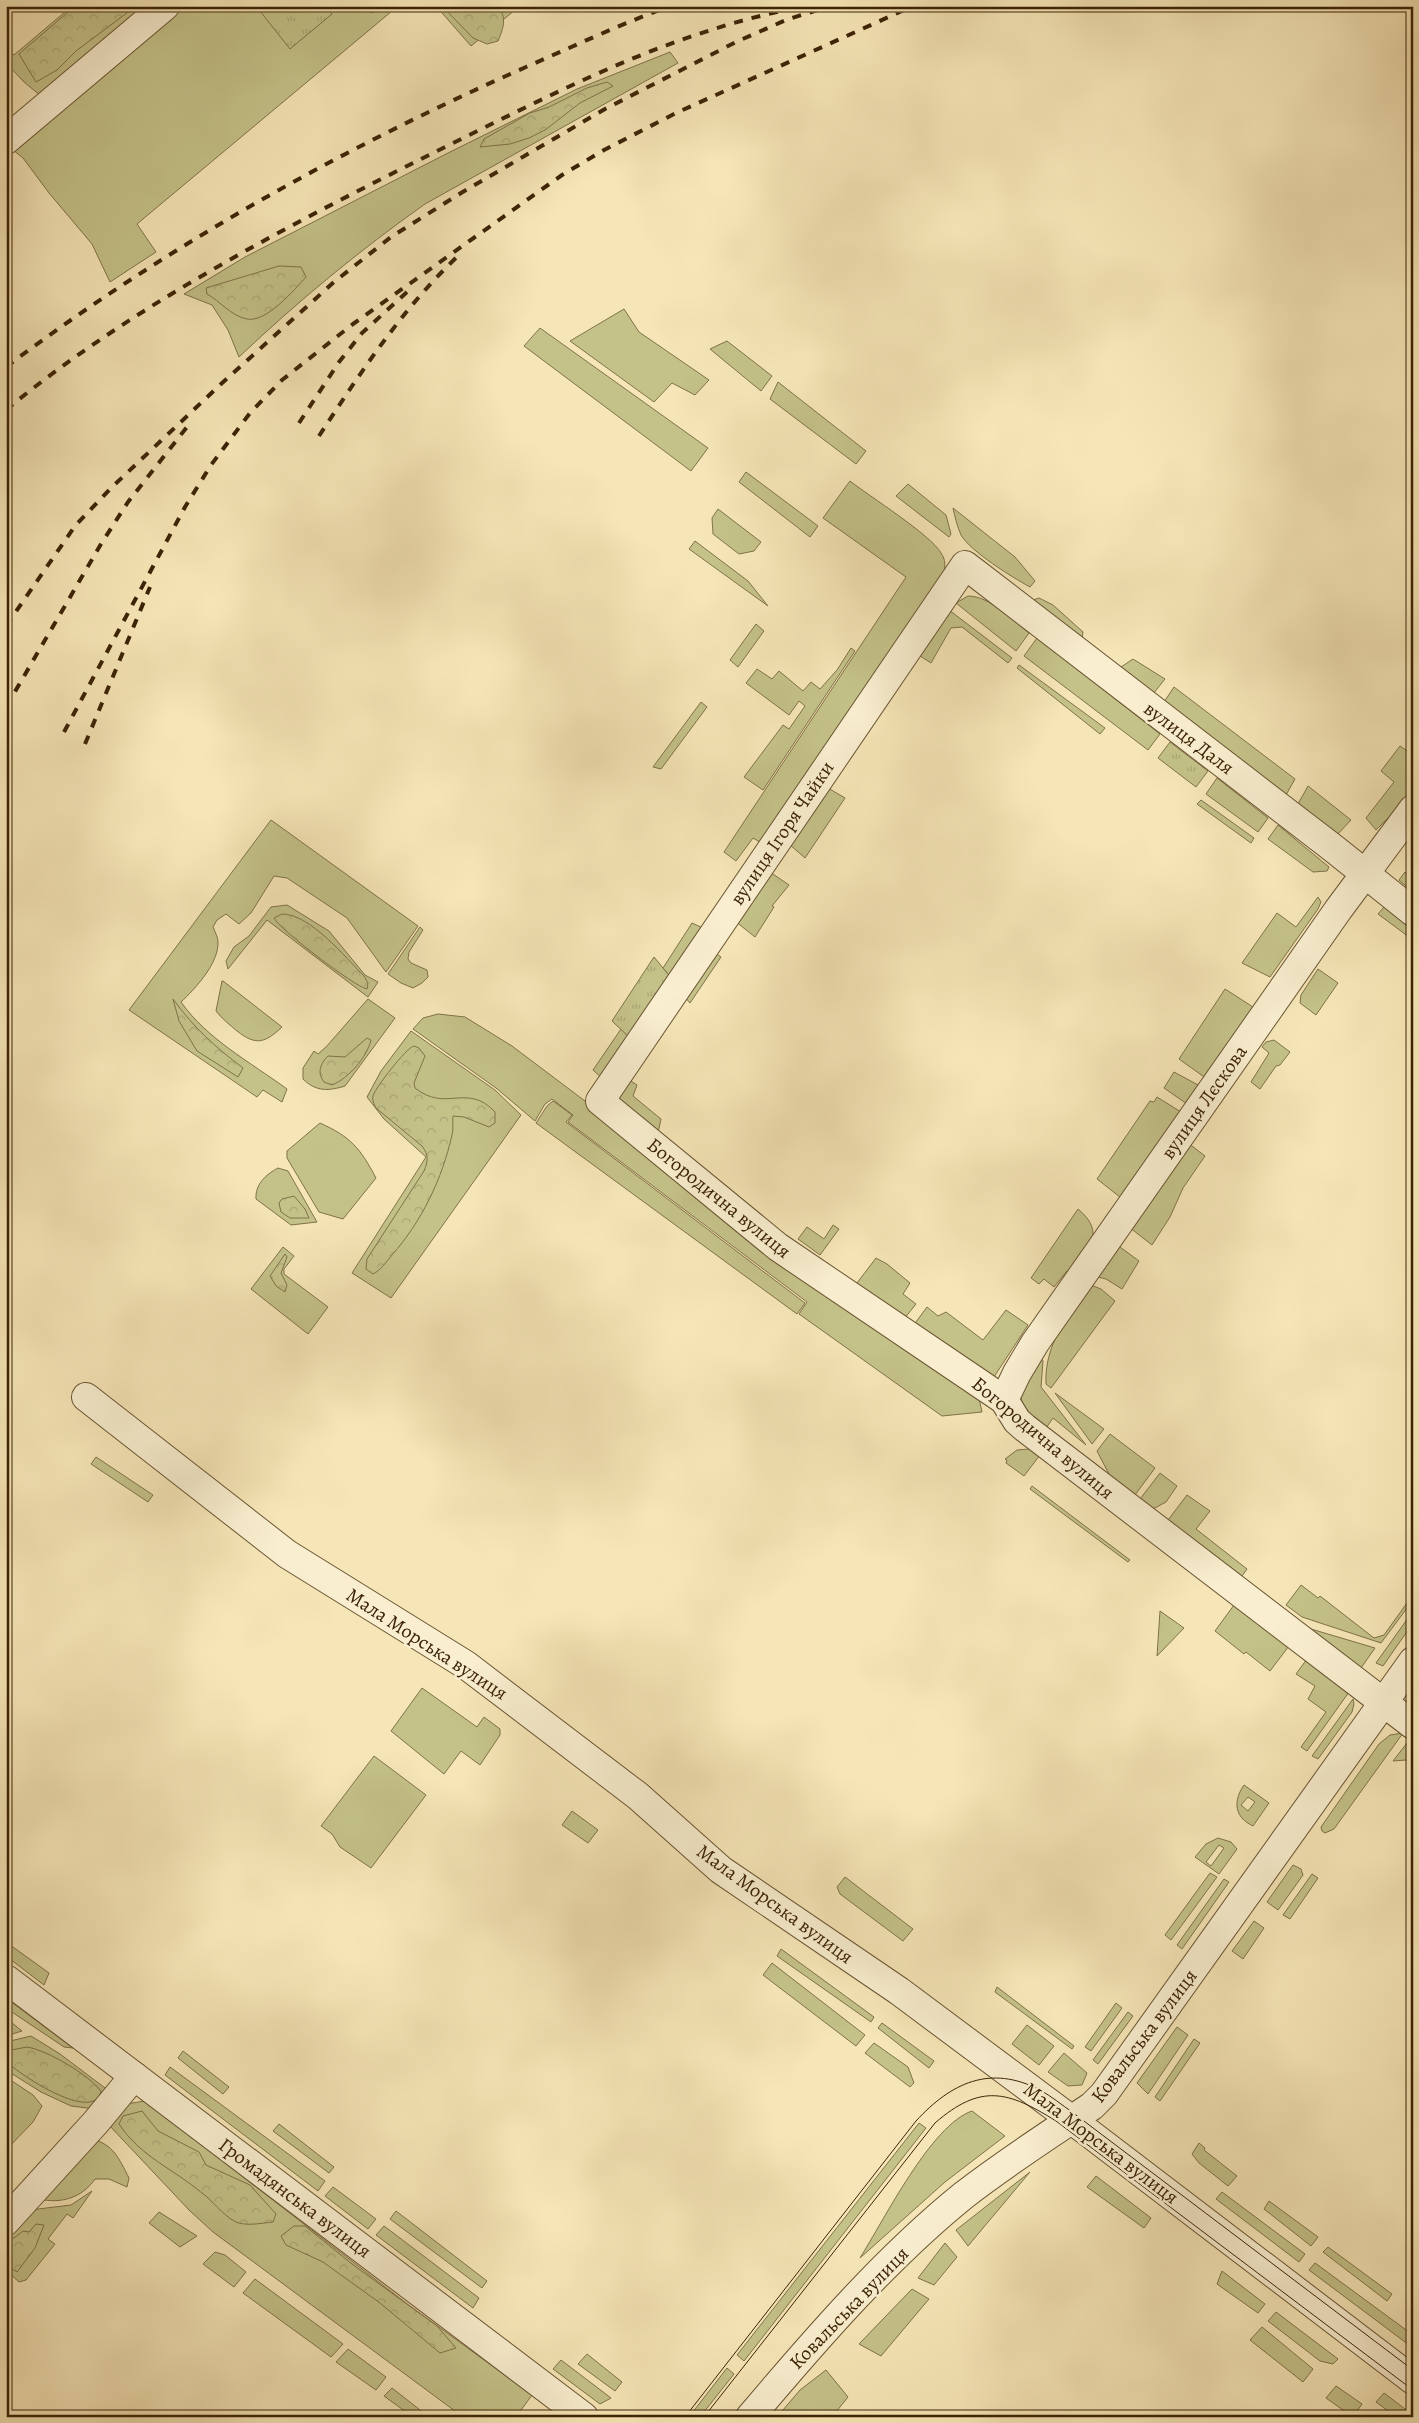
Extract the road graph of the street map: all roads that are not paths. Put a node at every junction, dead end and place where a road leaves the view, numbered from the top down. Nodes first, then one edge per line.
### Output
1 (165, 6) edge
2 (6, 140) edge
3 (965, 565) joint
4 (1413, 809) edge
5 (1364, 874) junction
6 (1413, 912) edge
7 (600, 1101) joint
8 (86, 1397) dead end
9 (1004, 1400) junction
10 (1413, 1661) edge
11 (1383, 1703) junction
12 (1413, 1725) edge
13 (6, 1979) edge
14 (134, 2076) junction
15 (1072, 2120) junction
16 (6, 2221) edge
17 (1413, 2380) edge
18 (584, 2417) edge
19 (750, 2417) edge

1 - 2 street
3 - 5 street, вулиця Даля
3 - 7 street, вулиця Ігоря Чайки
4 - 5 street, вулиця Лєскова
5 - 6 street, вулиця Даля
5 - 9 street, вулиця Лєскова
7 - 9 street, Богородична вулиця
8 - 15 street, Мала Морська вулиця
9 - 11 street, Богородична вулиця
10 - 11 street, Ковальська вулиця
11 - 12 street, Богородична вулиця
11 - 15 street, Ковальська вулиця
13 - 14 street, Громадянська вулиця
14 - 16 street
14 - 18 street, Громадянська вулиця
15 - 17 street, Мала Морська вулиця
15 - 19 street, Ковальська вулиця

